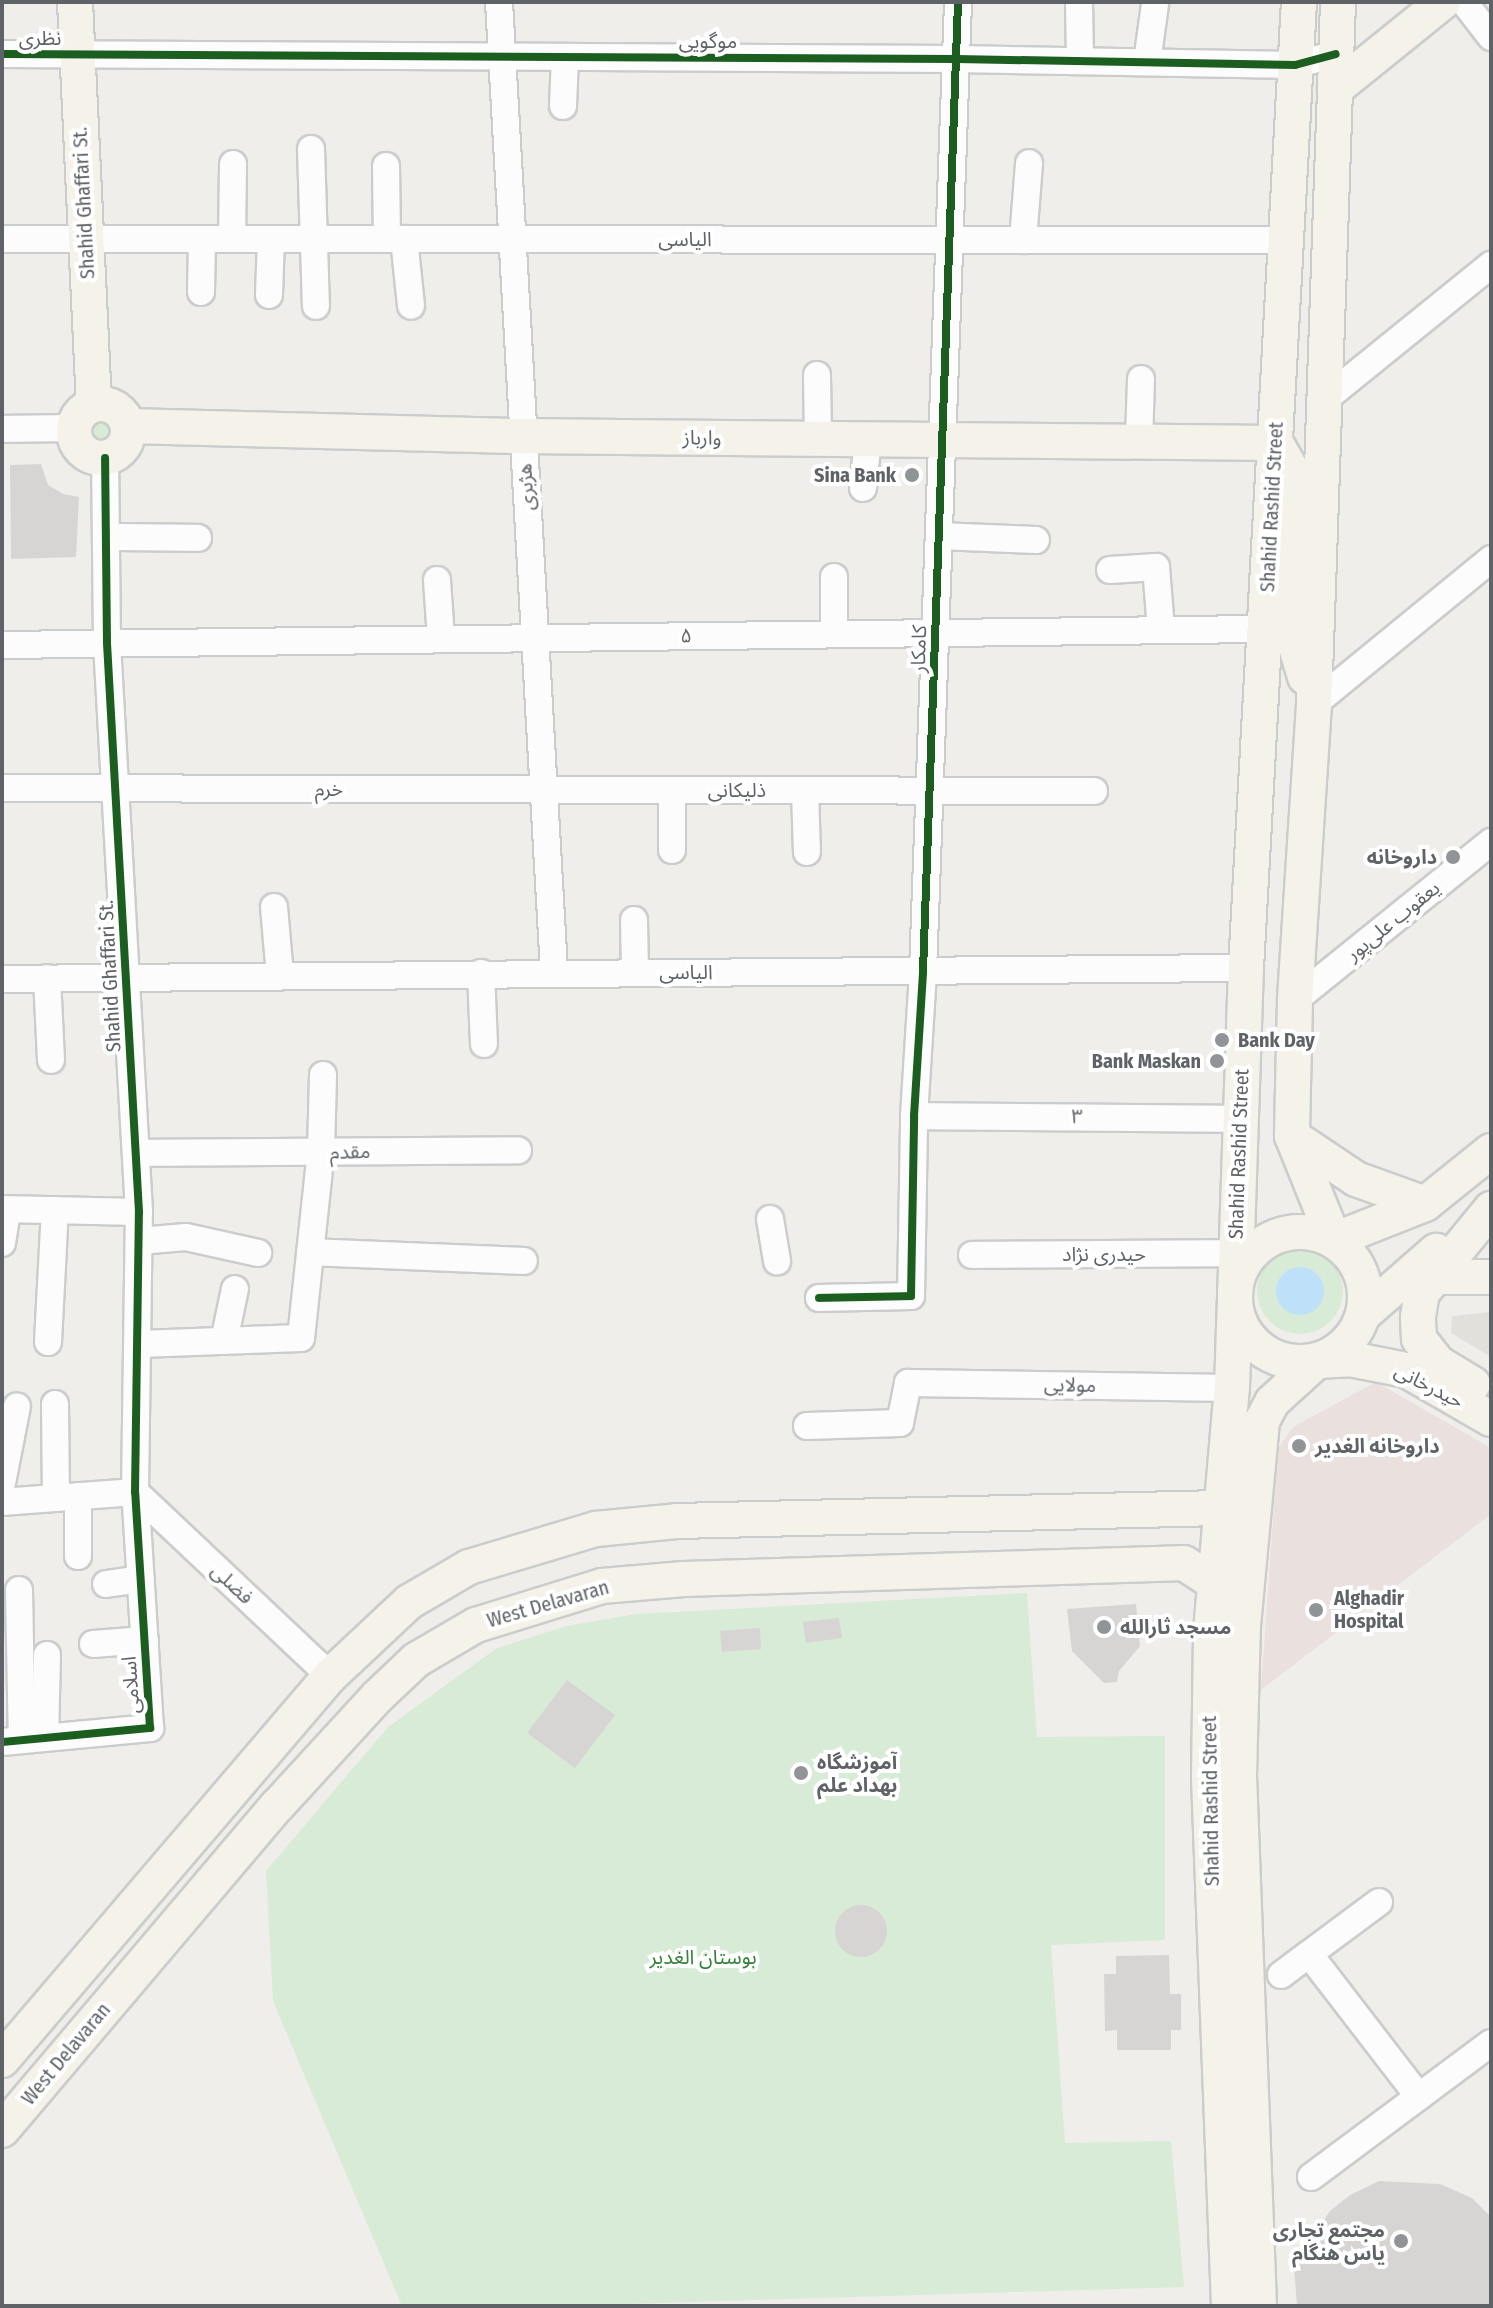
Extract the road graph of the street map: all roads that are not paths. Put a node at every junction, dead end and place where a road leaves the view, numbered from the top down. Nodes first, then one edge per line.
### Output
1 (75, 2) edge
2 (499, 2) edge
3 (958, 2) edge
4 (1079, 2) edge
5 (1299, 2) edge
6 (1338, 2) edge
7 (1464, 2) edge
8 (1155, 4) dead end
9 (1424, 6) edge
10 (1491, 37) edge
11 (2, 54) edge
12 (77, 54) junction
13 (1336, 54) junction
14 (501, 56) junction
15 (565, 57) junction
16 (956, 59) junction
17 (1080, 61) junction
18 (1147, 62) junction
19 (1294, 77) junction
20 (1335, 89) junction
21 (563, 106) dead end
22 (311, 149) dead end
23 (1029, 163) dead end
24 (233, 164) dead end
25 (386, 166) dead end
26 (2, 239) edge
27 (86, 239) junction
28 (202, 239) junction
29 (232, 239) junction
30 (271, 239) junction
31 (314, 239) junction
32 (396, 239) junction
33 (512, 239) junction
34 (949, 240) junction
35 (1023, 240) junction
36 (1284, 240) junction
37 (1491, 265) edge
38 (201, 292) dead end
39 (269, 295) dead end
40 (316, 306) dead end
41 (411, 306) dead end
42 (1279, 369) junction
43 (817, 375) dead end
44 (1141, 379) dead end
45 (1325, 385) junction
46 (84, 417) junction
47 (128, 426) junction
48 (2, 429) edge
49 (523, 436) junction
50 (818, 439) junction
51 (868, 439) junction
52 (942, 440) junction
53 (1139, 442) junction
54 (1276, 443) junction
55 (105, 458) junction
56 (863, 488) dead end
57 (939, 536) junction
58 (106, 537) junction
59 (198, 538) dead end
60 (1036, 540) dead end
61 (1491, 559) edge
62 (1110, 570) dead end
63 (834, 577) dead end
64 (437, 580) dead end
65 (1161, 629) junction
66 (1265, 629) junction
67 (935, 632) junction
68 (834, 634) junction
69 (535, 638) junction
70 (441, 639) junction
71 (107, 643) junction
72 (2, 645) edge
73 (1314, 704) junction
74 (2, 788) edge
75 (115, 788) junction
76 (544, 789) junction
77 (672, 790) junction
78 (805, 790) junction
79 (930, 790) junction
80 (1094, 791) dead end
81 (1491, 842) edge
82 (672, 850) dead end
83 (807, 852) dead end
84 (274, 907) dead end
85 (634, 920) dead end
86 (1246, 968) junction
87 (923, 971) junction
88 (554, 972) junction
89 (635, 972) junction
90 (481, 973) junction
91 (280, 976) junction
92 (47, 978) junction
93 (126, 978) junction
94 (2, 979) edge
95 (1295, 1000) junction
96 (484, 1044) dead end
97 (51, 1060) dead end
98 (323, 1075) dead end
99 (914, 1116) junction
100 (1240, 1119) junction
101 (1292, 1136) junction
102 (518, 1150) dead end
103 (1491, 1151) edge
104 (321, 1152) junction
105 (136, 1153) junction
106 (1416, 1209) junction
107 (4, 1210) edge
108 (55, 1210) junction
109 (139, 1212) junction
110 (770, 1219) dead end
111 (1488, 1221) edge
112 (1334, 1240) junction
113 (139, 1241) junction
114 (2, 1243) edge
115 (310, 1252) junction
116 (258, 1253) dead end
117 (1236, 1253) junction
118 (972, 1255) dead end
119 (524, 1261) dead end
120 (777, 1261) dead end
121 (1435, 1264) junction
122 (1491, 1277) edge
123 (235, 1289) dead end
124 (1235, 1297) junction
125 (819, 1298) dead end
126 (1364, 1314) junction
127 (224, 1341) junction
128 (48, 1342) dead end
129 (140, 1344) junction
130 (1317, 1361) junction
131 (1232, 1388) junction
132 (1491, 1394) edge
133 (55, 1404) dead end
134 (17, 1406) dead end
135 (1491, 1419) edge
136 (807, 1426) dead end
137 (2, 1483) edge
138 (135, 1492) junction
139 (67, 1497) junction
140 (2, 1502) edge
141 (1220, 1508) junction
142 (78, 1556) dead end
143 (141, 1579) junction
144 (1215, 1583) junction
145 (106, 1584) dead end
146 (19, 1590) dead end
147 (145, 1640) junction
148 (93, 1644) dead end
149 (47, 1655) dead end
150 (330, 1676) junction
151 (23, 1740) edge
152 (1379, 1902) dead end
153 (1309, 1954) junction
154 (1281, 1975) dead end
155 (1491, 2043) edge
156 (2, 2060) edge
157 (1419, 2097) junction
158 (2, 2130) edge
159 (1311, 2177) dead end
160 (1229, 2306) edge
161 (1259, 2306) edge

1 - 12 main road, Shahid Ghaffari St.
2 - 14 street, هژبری
3 - 16 street, کامکار
4 - 17 street
5 - 19 main road, Shahid Rashid Street
6 - 13 main road
7 - 10 street
8 - 18 street
9 - 20 main road
11 - 12 street, نظری
12 - 14 street, موگویی
12 - 27 main road, Shahid Ghaffari St.
13 - 19 street, موگویی
13 - 20 main road
14 - 15 street, موگویی
14 - 33 street, هژبری
15 - 16 street, موگویی
15 - 21 street
16 - 17 street, موگویی
16 - 34 street, کامکار
17 - 18 street, موگویی
18 - 19 street, موگویی
19 - 20 street
19 - 36 main road, Shahid Rashid Street
20 - 45 main road
22 - 31 street
23 - 35 street
24 - 29 street
25 - 32 street
26 - 27 street, الیاسی
27 - 28 street, الیاسی
27 - 46 main road, Shahid Ghaffari St.
28 - 29 street, الیاسی
28 - 38 street
29 - 30 street, الیاسی
30 - 31 street, الیاسی
30 - 39 street
31 - 32 street, الیاسی
31 - 40 street
32 - 33 street, الیاسی
32 - 41 street
33 - 34 street, الیاسی
33 - 49 street, هژبری
34 - 35 street, الیاسی
34 - 52 street, کامکار
35 - 36 street, الیاسی
36 - 42 main road, Shahid Rashid Street
37 - 45 street
42 - 45 main road
42 - 54 main road, Shahid Rashid Street
43 - 50 street
44 - 53 street
45 - 73 main road
46 - 47 main road
46 - 48 street
46 - 55 main road
47 - 49 main road, وارباز
47 - 55 main road
49 - 50 main road, وارباز
49 - 69 street, هژبری
50 - 51 main road, وارباز
51 - 52 main road, وارباز
51 - 56 street
52 - 53 main road, وارباز
52 - 57 street, کامکار
53 - 54 main road, وارباز
54 - 66 main road, Shahid Rashid Street
54 - 73 main road
55 - 58 street, Shahid Ghaffari St.
57 - 60 street
57 - 67 street, کامکار
58 - 59 street
58 - 71 street, Shahid Ghaffari St.
61 - 73 street
62 - 65 street
63 - 68 street
64 - 70 street
65 - 66 street, ۵
65 - 67 street, ۵
66 - 86 main road, Shahid Rashid Street
67 - 68 street, ۵
67 - 79 street, کامکار
68 - 69 street, ۵
69 - 70 street, ۵
69 - 76 street, هژبری
70 - 71 street, ۵
71 - 72 street, ۵
71 - 75 street, Shahid Ghaffari St.
73 - 95 main road
74 - 75 street, خرم
75 - 76 street, خرم
75 - 93 street, Shahid Ghaffari St.
76 - 77 street, ذلیکانی
76 - 88 street, هژبری
77 - 78 street, ذلیکانی
77 - 82 street
78 - 79 street, ذلیکانی
78 - 83 street
79 - 80 street, ذلیکانی
79 - 87 street, کامکار
81 - 95 street, یعقوب علی‌پور
84 - 91 street
85 - 89 street
86 - 87 street, الیاسی
86 - 100 main road, Shahid Rashid Street
87 - 89 street, الیاسی
87 - 99 street, کامکار
88 - 89 street, الیاسی
88 - 90 street, الیاسی
90 - 91 street, الیاسی
90 - 96 street
91 - 93 street, الیاسی
92 - 93 street, الیاسی
92 - 94 street, الیاسی
92 - 97 street
93 - 105 street, Shahid Ghaffari St.
95 - 101 main road
98 - 104 street
99 - 100 street, ۳
99 - 125 street, کامکار
100 - 117 main road, Shahid Rashid Street
101 - 106 main road
101 - 112 main road
102 - 104 street, مقدم
103 - 106 main road
104 - 105 street
104 - 115 street, مقدم
105 - 109 street, Shahid Ghaffari St.
106 - 112 main road
106 - 121 main road
107 - 108 street
107 - 114 street
108 - 109 street
108 - 128 street
109 - 113 street, Shahid Ghaffari St.
110 - 120 street
111 - 121 main road
112 - 124 main road
112 - 126 main road
113 - 116 street
113 - 129 street, Shahid Ghaffari St.
115 - 119 street
115 - 127 street, مقدم
117 - 118 street, حیدری نژاد
117 - 124 main road, Shahid Rashid Street
121 - 122 main road
121 - 126 main road
121 - 132 main road, حیدرخانی
123 - 127 street
124 - 130 main road
124 - 131 main road, Shahid Rashid Street
126 - 130 main road
127 - 129 street
129 - 138 street, Shahid Ghaffari St.
130 - 135 main road, حیدرخانی
130 - 161 main road, Shahid Rashid Street
131 - 136 street, مولایی
131 - 141 main road, Shahid Rashid Street
133 - 139 street
134 - 137 street
138 - 139 street
138 - 143 street, اسلامی
138 - 150 street, فضلی
139 - 140 street
139 - 142 street
141 - 144 main road, Shahid Rashid Street
141 - 150 main road
143 - 145 street
143 - 147 street, اسلامی
144 - 158 main road, West Delavaran
144 - 160 main road, Shahid Rashid Street
146 - 151 street
147 - 148 street
147 - 151 street, اسلامی
149 - 151 street
150 - 156 main road
152 - 153 street
153 - 154 street
153 - 157 street
155 - 157 street
157 - 159 street

